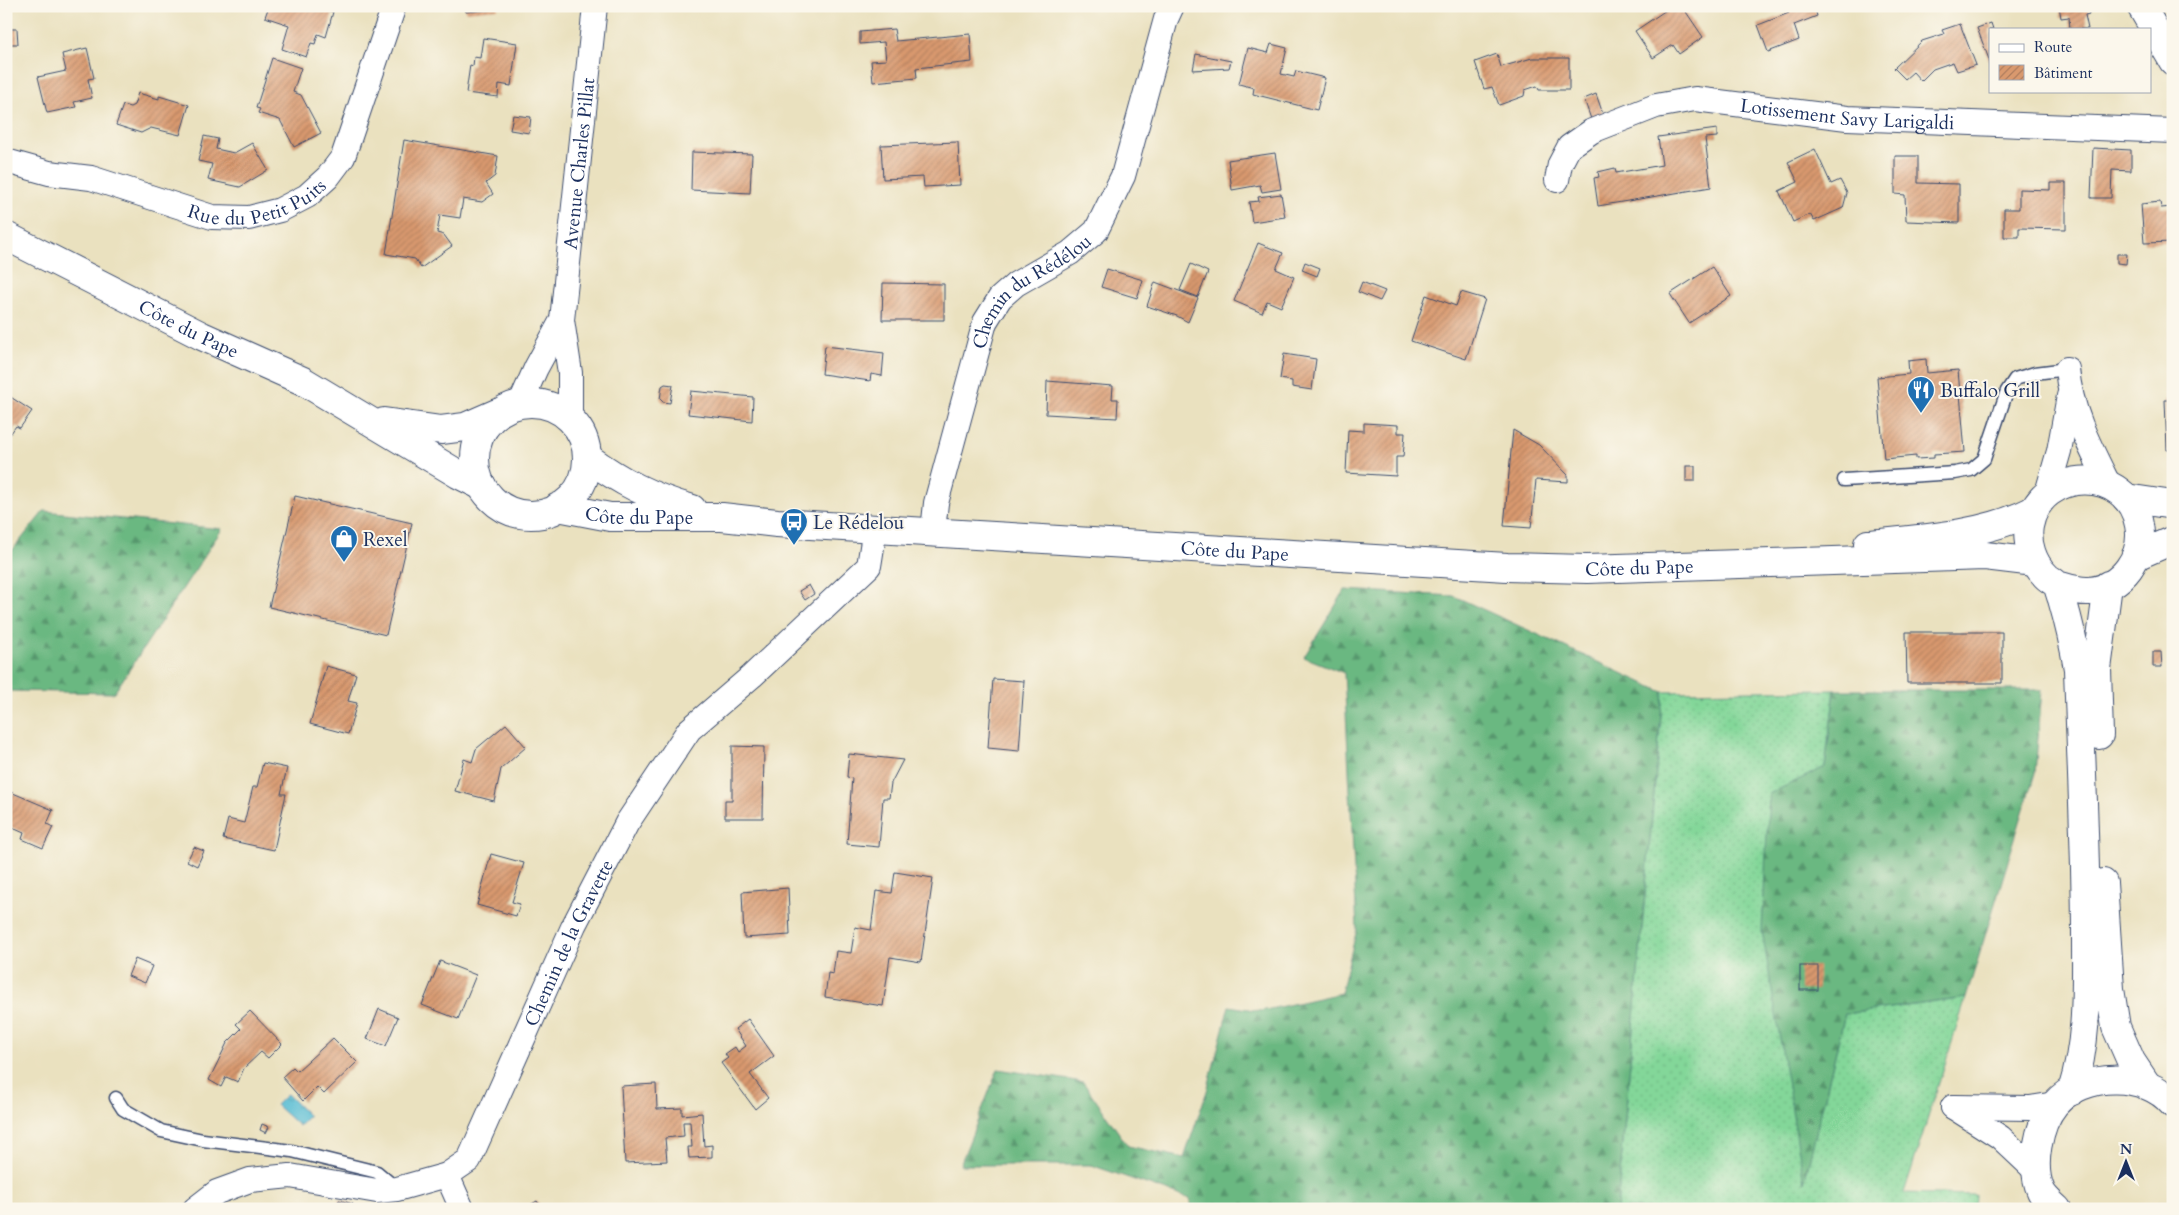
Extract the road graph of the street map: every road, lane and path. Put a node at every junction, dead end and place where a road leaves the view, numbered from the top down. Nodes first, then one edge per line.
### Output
1 (394, 6) edge
2 (596, 6) edge
3 (1172, 6) edge
4 (2141, 6) edge
5 (2173, 61) edge
6 (2173, 130) edge
7 (6, 161) edge
8 (1557, 180) dead end
9 (6, 236) edge
10 (562, 320) junction
11 (2067, 369) joint
12 (2070, 394) junction
13 (510, 408) junction
14 (570, 418) junction
15 (372, 420) junction
16 (587, 457) junction
17 (1844, 480) dead end
18 (482, 486) junction
19 (2117, 491) junction
20 (2040, 501) junction
21 (2173, 505) edge
22 (558, 507) junction
23 (722, 517) junction
24 (875, 528) junction
25 (933, 531) junction
26 (2173, 540) edge
27 (2136, 556) junction
28 (1748, 562) junction
29 (2035, 562) junction
30 (2057, 584) junction
31 (2108, 585) junction
32 (2147, 1085) junction
33 (116, 1098) dead end
34 (2064, 1098) junction
35 (2172, 1101) edge
36 (447, 1175) junction
37 (397, 1188) junction
38 (2043, 1195) edge
39 (458, 1207) edge
40 (195, 1209) edge

1 - 7 street, Rue du Petit Puits
2 - 10 street, Avenue Charles Pillat
3 - 25 street, Chemin du Rédélou
4 - 5 main road
6 - 8 street, Lotissement Savy Larigaldi
9 - 15 main road, Côte du Pape
10 - 13 street, Avenue Charles Pillat
10 - 14 street, Avenue Charles Pillat
11 - 12 street
11 - 17 lane
12 - 19 street
12 - 20 street
13 - 14 main road
13 - 15 main road, Côte du Pape
13 - 18 main road
14 - 16 main road
15 - 18 main road, Côte du Pape
16 - 22 main road
16 - 23 main road, Côte du Pape
18 - 22 main road
19 - 20 main road
19 - 21 main road
19 - 27 main road
20 - 28 main road, Côte du Pape
20 - 29 main road
22 - 23 main road, Côte du Pape
23 - 24 main road, Côte du Pape
24 - 25 main road, Côte du Pape
24 - 36 street, Chemin de la Gravette
25 - 28 main road, Côte du Pape
26 - 27 main road
27 - 31 main road
28 - 29 main road, Côte du Pape
29 - 30 main road
30 - 31 main road
30 - 34 main road
31 - 32 main road
32 - 34 main road
32 - 35 main road
33 - 37 lane
34 - 38 main road
34 - 38 street
36 - 37 street, Chemin de la Gravette
36 - 39 street
37 - 40 street, Chemin de la Gravette

